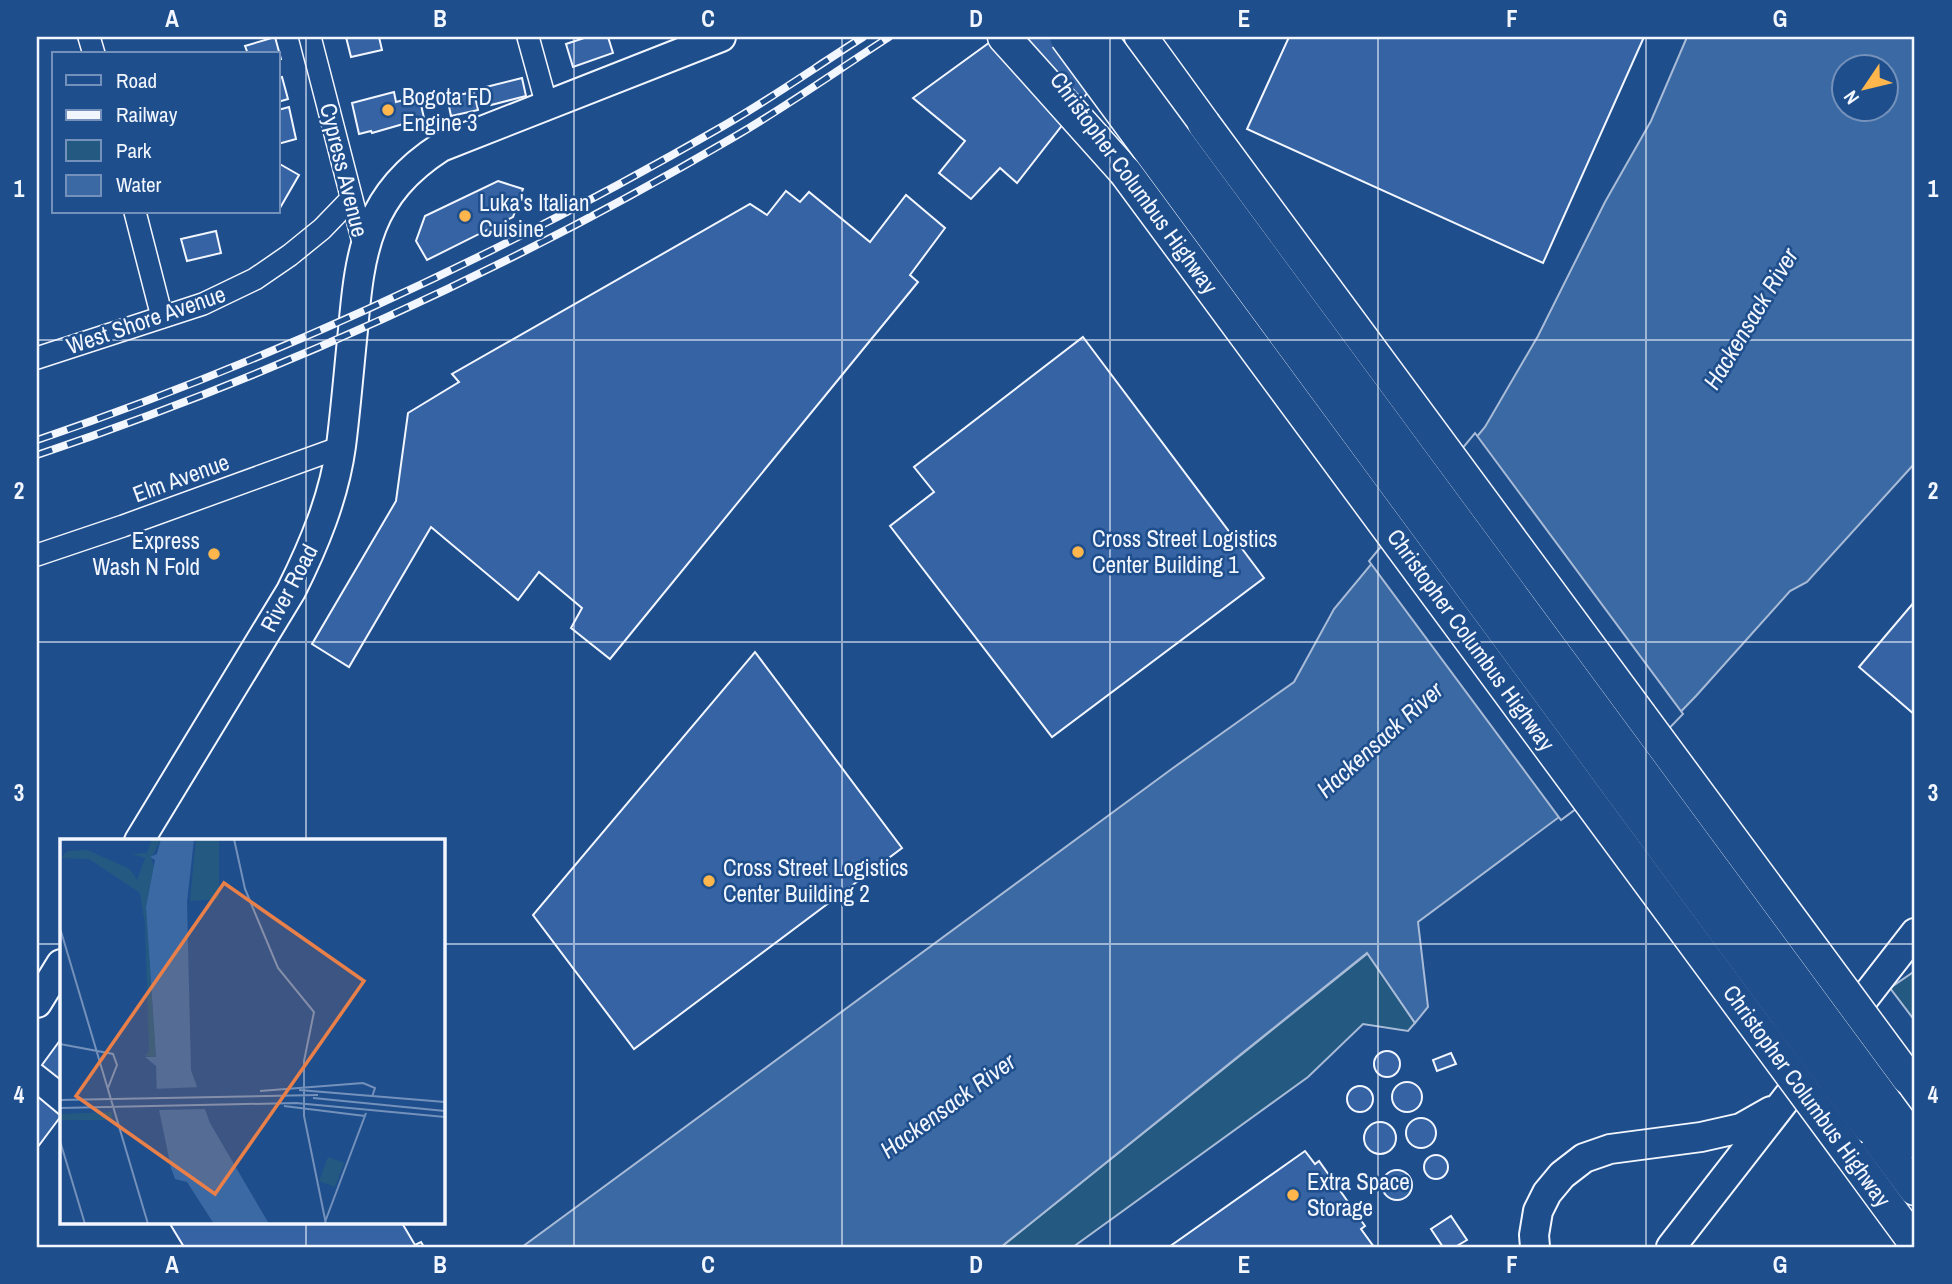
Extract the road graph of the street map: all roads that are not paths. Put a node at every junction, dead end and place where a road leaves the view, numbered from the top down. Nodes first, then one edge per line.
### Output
1 (310, 37) edge
2 (528, 37) edge
3 (721, 37) edge
4 (1004, 37) edge
5 (1025, 37) edge
6 (1066, 37) edge
7 (1100, 37) edge
8 (1141, 37) edge
9 (1160, 37) edge
10 (547, 106) junction
11 (1204, 124) junction
12 (1125, 172) junction
13 (351, 199) junction
14 (136, 214) edge
15 (364, 246) junction
16 (355, 305) joint
17 (162, 317) junction
18 (37, 358) edge
19 (341, 447) junction
20 (44, 552) edge
21 (37, 573) edge
22 (140, 839) edge
23 (1915, 933) edge
24 (60, 966) edge
25 (37, 1003) edge
26 (1912, 1083) edge
27 (1779, 1106) junction
28 (1878, 1115) junction
29 (1915, 1142) edge
30 (1915, 1189) edge
31 (1915, 1243) edge
32 (1535, 1247) edge
33 (1671, 1247) edge

1 - 13 street, Cypress Avenue
2 - 10 street
3 - 10 main road
4 - 12 highway
5 - 12 highway, Christopher Columbus Highway
6 - 28 highway, Christopher Columbus Highway, bridge
7 - 28 highway, Christopher Columbus Highway, bridge
8 - 11 highway
9 - 11 highway
10 - 15 main road
11 - 26 highway, bridge
12 - 31 highway, Christopher Columbus Highway, bridge
13 - 15 street, Cypress Avenue
13 - 17 street, West Shore Avenue
14 - 17 street
15 - 16 main road, Cypress Avenue
16 - 19 main road, River Road
17 - 18 street, West Shore Avenue
19 - 20 street, Elm Avenue
19 - 22 main road, River Road
20 - 21 street
23 - 27 main road
24 - 25 main road
27 - 32 main road
27 - 33 main road
28 - 29 highway, Christopher Columbus Highway
28 - 30 highway, Christopher Columbus Highway

